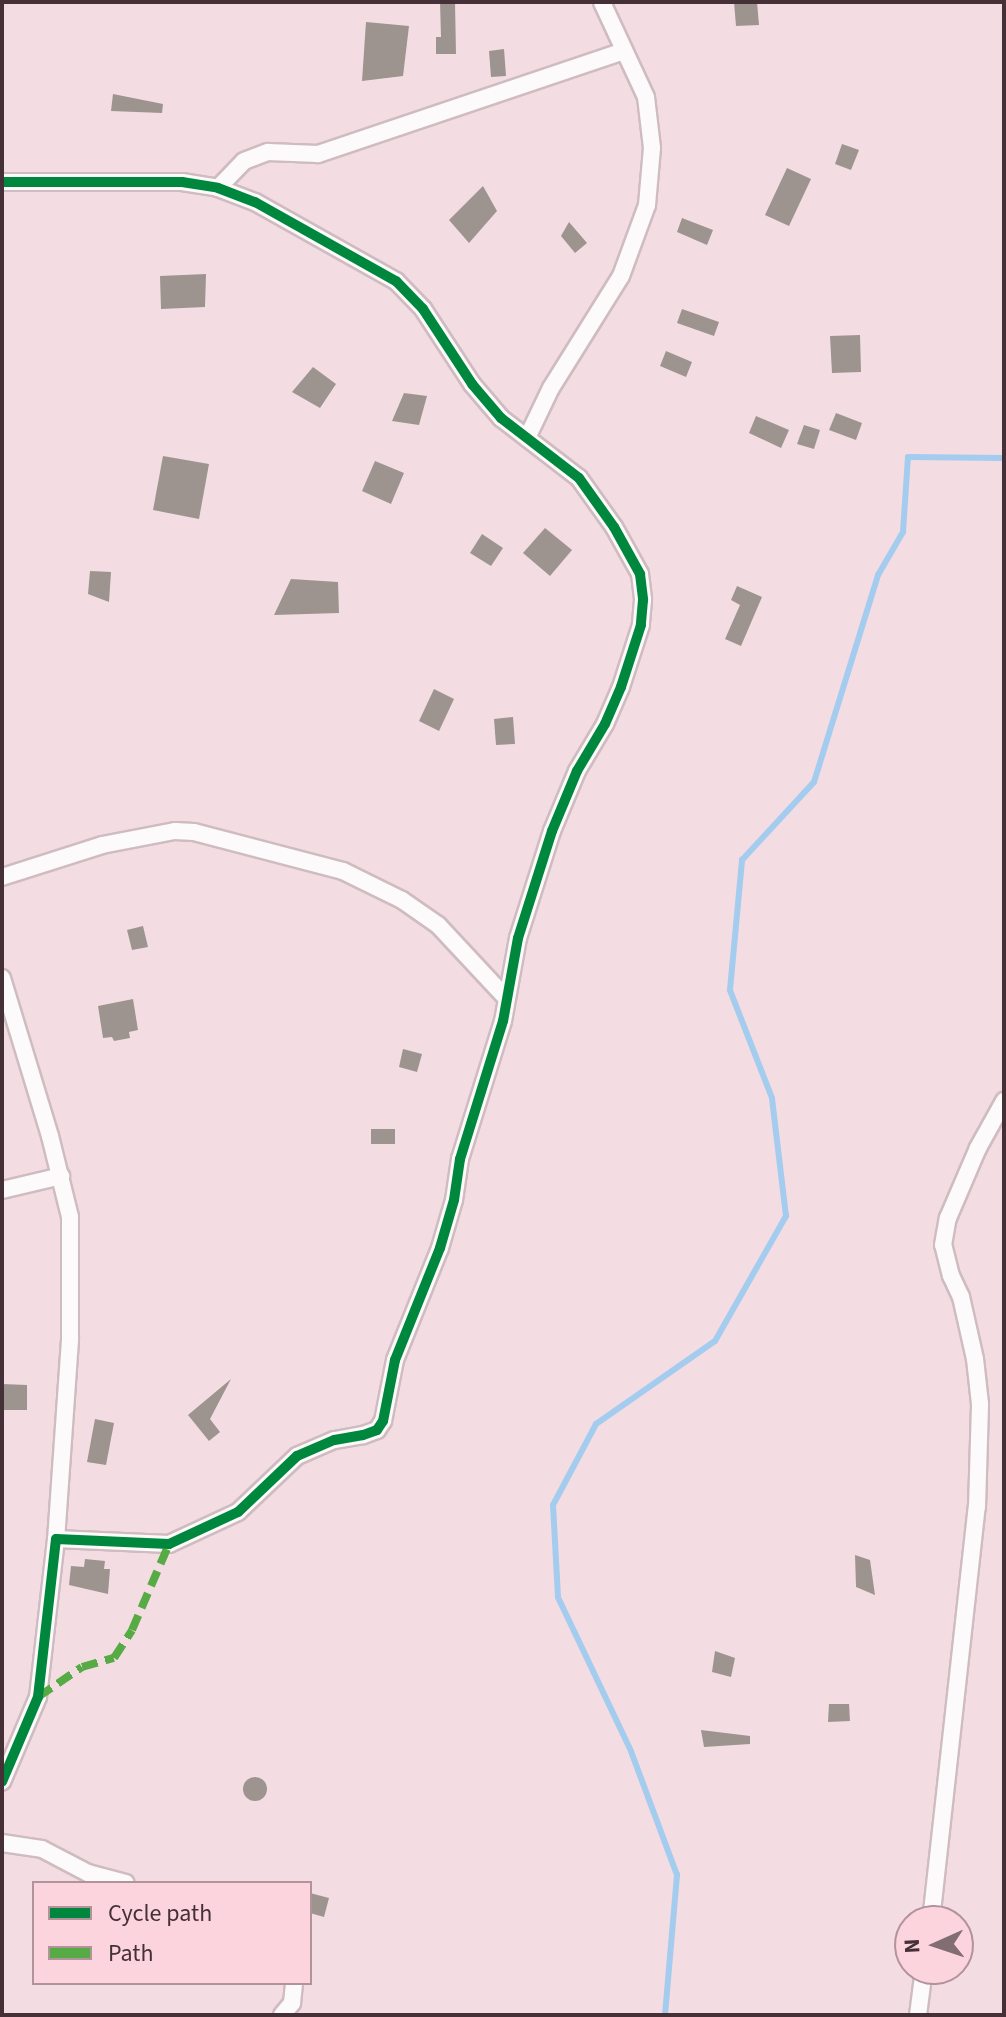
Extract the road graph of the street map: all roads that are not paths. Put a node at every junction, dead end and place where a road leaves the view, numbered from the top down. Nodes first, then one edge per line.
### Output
1 (602, 2) edge
2 (624, 51) junction
3 (2, 182) edge
4 (218, 188) junction
5 (527, 438) junction
6 (2, 877) edge
7 (2, 978) edge
8 (506, 998) junction
9 (1004, 1101) edge
10 (61, 1176) junction
11 (2, 1190) edge
12 (56, 1539) junction
13 (2, 1782) edge
14 (2, 1843) edge
15 (118, 1881) edge
16 (933, 1905) edge
17 (294, 1985) edge
18 (922, 1985) edge
19 (282, 2015) edge
20 (918, 2015) edge

1 - 2 street
2 - 4 street
2 - 5 street
3 - 4 street
4 - 5 street
5 - 8 street
6 - 8 street
7 - 10 street
8 - 12 street
9 - 16 street
10 - 11 street
10 - 12 street
12 - 13 street
14 - 15 street
17 - 19 street
18 - 20 street

